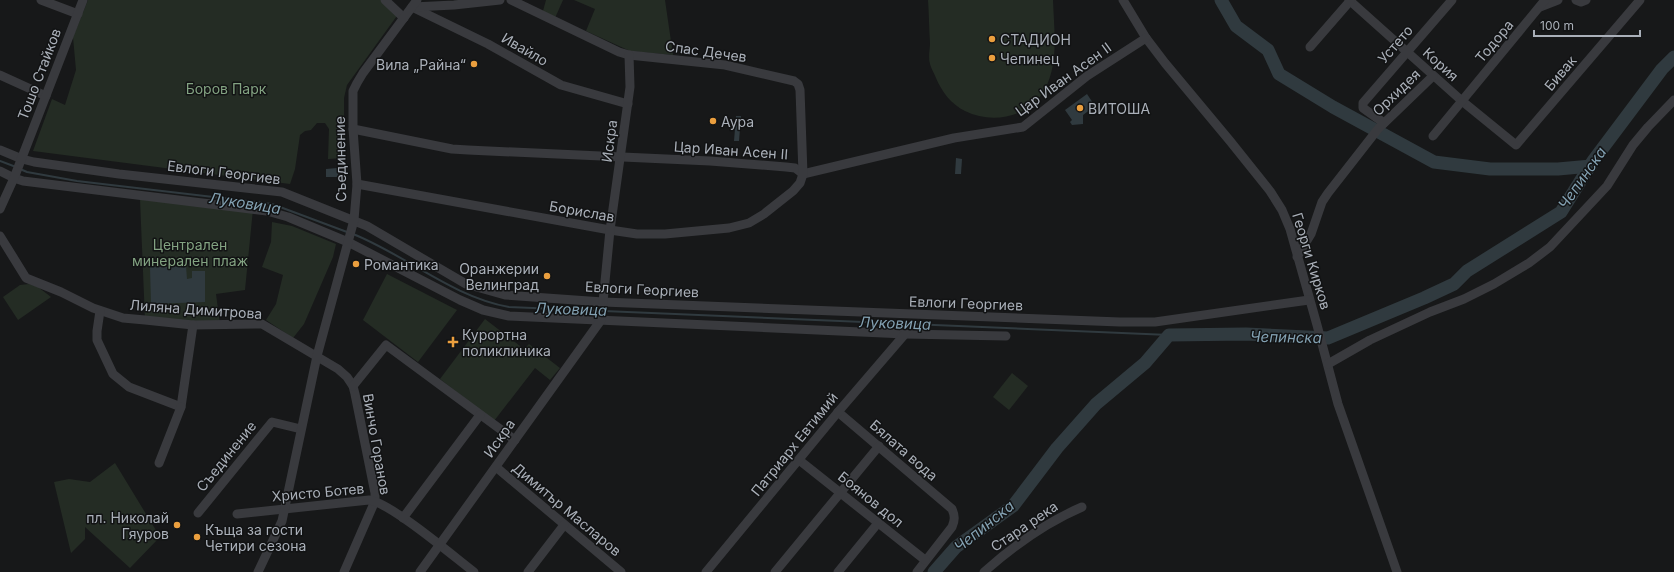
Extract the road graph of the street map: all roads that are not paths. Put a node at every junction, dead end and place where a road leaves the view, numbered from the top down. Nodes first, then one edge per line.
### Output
1 (40, 0) edge
2 (83, 0) edge
3 (385, 0) edge
4 (437, 0) edge
5 (500, 0) edge
6 (511, 0) edge
7 (1122, 0) edge
8 (1452, 0) edge
9 (1545, 0) edge
10 (1558, 0) edge
11 (1576, 0) edge
12 (1586, 0) edge
13 (1640, 0) edge
14 (1353, 1) edge
15 (414, 4) edge
16 (429, 6) junction
17 (1539, 8) junction
18 (78, 14) junction
19 (404, 18) junction
20 (1146, 38) junction
21 (1310, 47) dead end
22 (1407, 52) junction
23 (629, 55) junction
24 (0, 75) edge
25 (1433, 76) junction
26 (46, 96) junction
27 (1674, 100) edge
28 (1462, 101) junction
29 (628, 104) junction
30 (1381, 126) junction
31 (353, 129) junction
32 (1433, 136) dead end
33 (1516, 145) joint
34 (0, 150) edge
35 (620, 157) junction
36 (22, 159) junction
37 (0, 171) edge
38 (803, 174) junction
39 (14, 178) junction
40 (357, 184) junction
41 (0, 209) edge
42 (354, 220) junction
43 (610, 230) junction
44 (0, 236) edge
45 (348, 242) junction
46 (1297, 257) junction
47 (1309, 300) junction
48 (603, 302) junction
49 (100, 311) junction
50 (601, 320) junction
51 (193, 324) junction
52 (905, 334) junction
53 (1006, 336) dead end
54 (317, 356) junction
55 (1327, 362) junction
56 (353, 386) junction
57 (181, 407) junction
58 (838, 412) junction
59 (480, 415) junction
60 (301, 429) junction
61 (515, 440) junction
62 (878, 446) junction
63 (799, 460) junction
64 (159, 463) dead end
65 (496, 467) junction
66 (840, 492) junction
67 (375, 501) junction
68 (1082, 507) dead end
69 (286, 508) junction
70 (198, 513) dead end
71 (237, 514) dead end
72 (403, 518) junction
73 (878, 523) junction
74 (564, 525) junction
75 (440, 546) junction
76 (925, 560) junction
77 (258, 572) edge
78 (344, 572) edge
79 (420, 572) edge
80 (474, 572) edge
81 (528, 572) edge
82 (621, 572) edge
83 (706, 572) edge
84 (775, 572) edge
85 (838, 572) edge
86 (917, 572) edge
87 (984, 572) edge
88 (1396, 572) edge

1 - 18 street
2 - 18 street, Тошо Стайков
3 - 19 street
4 - 16 street
5 - 16 street
6 - 23 street, Спас Дечев
7 - 20 street, Георги Кирков
8 - 22 street, Устето
9 - 17 street, Тодора
10 - 17 street
11 - 12 street
13 - 33 street, Бивак
14 - 21 street
14 - 22 street, Кория
15 - 16 street
15 - 19 street, Съединение
15 - 29 street, Ивайло
17 - 28 street, Тодора
18 - 26 street, Тошо Стайков
19 - 31 street, Съединение
20 - 38 street, Цар Иван Асен II
20 - 46 street, Георги Кирков
22 - 25 street, Кория
22 - 30 street, Устето
23 - 29 street, Искра
23 - 38 street, Спас Дечев
24 - 26 street
25 - 28 street, Кория
25 - 30 street, Орхидея
26 - 36 street, Тошо Стайков
27 - 55 street
28 - 32 street, Тодора
28 - 33 street, Кория
29 - 35 street, Искра
30 - 46 street, Орхидея
31 - 35 street, Цар Иван Асен II
31 - 40 street, Съединение
34 - 36 street, Евлоги Георгиев
35 - 38 street, Цар Иван Асен II
35 - 43 street, Искра
36 - 39 street, Тошо Стайков
36 - 42 street, Евлоги Георгиев
37 - 39 street
38 - 43 street, Борислав
39 - 41 street, Тошо Стайков
39 - 45 street
40 - 42 street, Съединение
40 - 43 street, Борислав
42 - 45 street, Съединение
42 - 48 street, Евлоги Георгиев
43 - 48 street, Искра
44 - 49 street, Лиляна Димитрова
45 - 50 street
45 - 54 street, Съединение
46 - 47 street, Георги Кирков
47 - 48 street, Евлоги Георгиев
47 - 55 street, Георги Кирков
49 - 51 street, Лиляна Димитрова
49 - 57 street
50 - 52 street
50 - 61 street, Искра
51 - 54 street, Лиляна Димитрова
51 - 57 street
52 - 53 street
52 - 58 street, Патриарх Евтимий
54 - 56 street, Винчо Горанов
54 - 60 street, Съединение
55 - 88 street, Георги Кирков
56 - 59 street, Димитър Масларов
56 - 67 street, Винчо Горанов
57 - 64 street
58 - 62 street, Бялата вода
58 - 63 street, Патриарх Евтимий
59 - 61 street, Димитър Масларов
59 - 72 street
60 - 69 street, Съединение
60 - 70 street, Съединение
61 - 65 street, Искра
62 - 66 street
62 - 76 street, Бялата вода
63 - 66 street, Боянов дол
63 - 83 street, Патриарх Евтимий
65 - 74 street, Димитър Масларов
65 - 75 street, Искра
66 - 73 street, Боянов дол
66 - 84 street
67 - 69 street, Христо Ботев
67 - 72 street, Христо Ботев
67 - 78 street, Винчо Горанов
68 - 87 street, Стара река
69 - 71 street, Христо Ботев
69 - 77 street, Съединение
72 - 75 street, Христо Ботев
73 - 76 street, Боянов дол
73 - 85 street
74 - 81 street
74 - 82 street, Димитър Масларов
75 - 79 street, Искра
75 - 80 street, Христо Ботев
76 - 86 street

